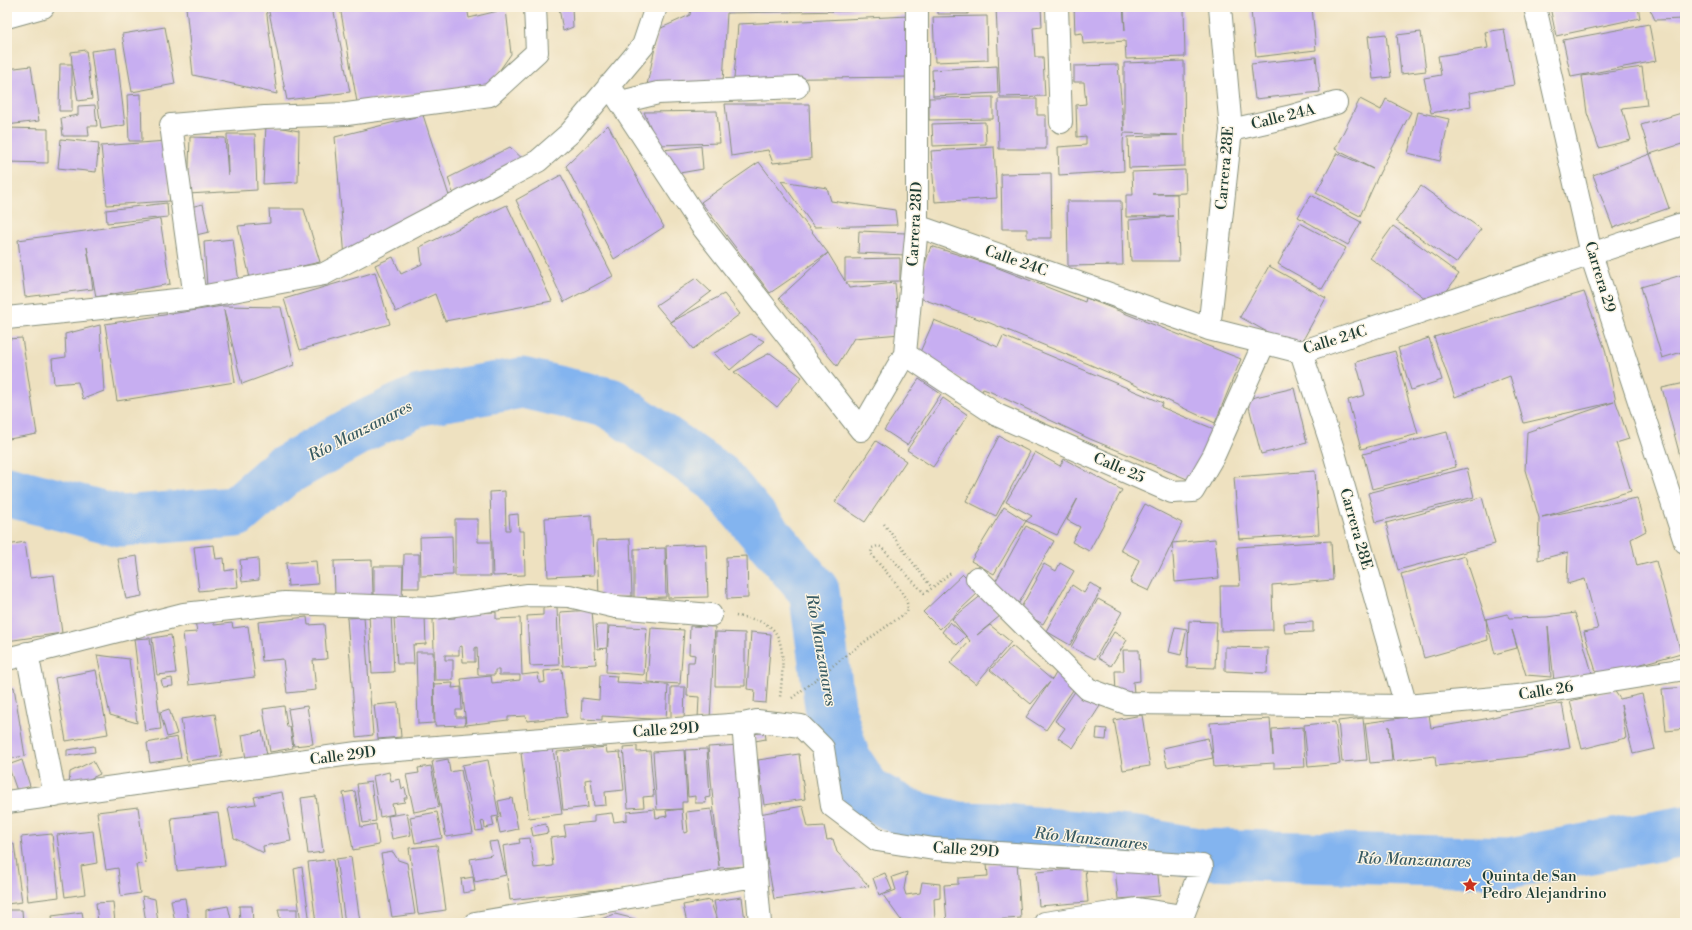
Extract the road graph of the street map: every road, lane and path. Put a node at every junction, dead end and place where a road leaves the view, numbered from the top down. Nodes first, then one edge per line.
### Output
1 (43, 7) edge
2 (535, 7) edge
3 (656, 7) edge
4 (917, 7) edge
5 (1057, 7) edge
6 (1220, 7) edge
7 (1535, 7) edge
8 (7, 17) edge
9 (797, 87) dead end
10 (615, 94) junction
11 (1336, 103) dead end
12 (1061, 122) dead end
13 (1231, 130) junction
14 (1685, 223) edge
15 (917, 226) junction
16 (1591, 254) junction
17 (195, 298) junction
18 (7, 318) edge
19 (1209, 329) junction
20 (1264, 343) junction
21 (1301, 352) junction
22 (905, 354) junction
23 (884, 524) dead end
24 (1685, 542) edge
25 (977, 578) joint
26 (932, 588) junction
27 (711, 615) joint
28 (17, 656) edge
29 (1685, 669) edge
30 (808, 685) dead end
31 (779, 704) dead end
32 (1406, 706) junction
33 (743, 724) junction
34 (54, 796) junction
35 (7, 802) edge
36 (755, 876) junction
37 (1181, 920) edge
38 (475, 923) edge
39 (760, 923) edge
40 (1045, 923) edge

1 - 8 street
2 - 17 street
3 - 10 street
4 - 15 street, Carrera 28D
5 - 12 street
6 - 13 street, Carrera 28E
7 - 16 street, Carrera 29
9 - 10 street
10 - 17 street
10 - 22 street, Carrera 28D
11 - 13 street, Calle 24A
13 - 19 street, Carrera 28E
14 - 16 street, Calle 24C
15 - 19 street, Calle 24C
15 - 22 street, Carrera 28D
16 - 21 street, Calle 24C
16 - 24 street, Carrera 29
17 - 18 street
19 - 20 street, Calle 24C
20 - 21 street, Calle 24C
20 - 22 street, Calle 25
21 - 32 street, Carrera 28E
23 - 26 path
25 - 26 path
25 - 32 street, Calle 26
26 - 30 path
27 - 28 street
27 - 31 path
28 - 34 street
29 - 32 street, Calle 26
33 - 34 street, Calle 29D
33 - 36 street
33 - 37 street, Calle 29D
34 - 35 street, Calle 29D
36 - 38 street
36 - 39 street
37 - 40 street

